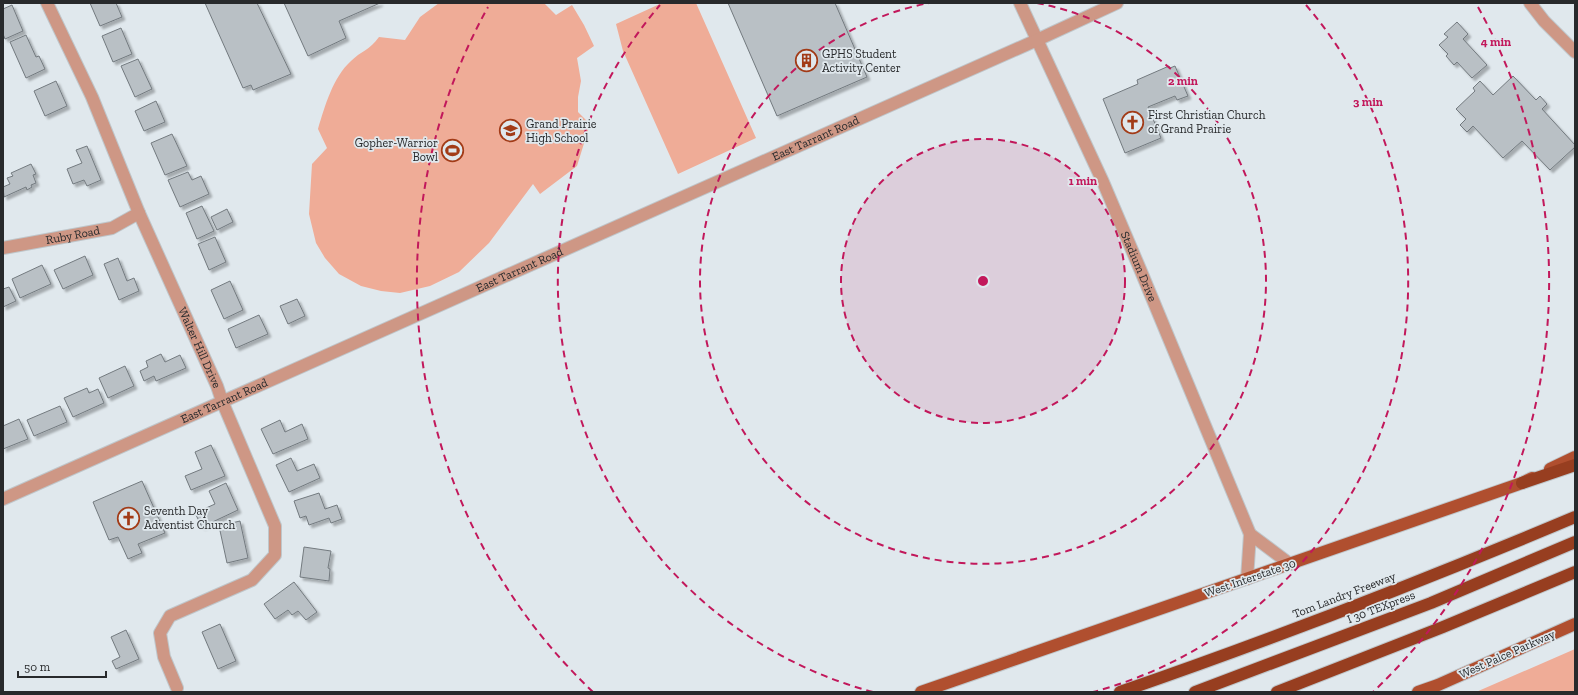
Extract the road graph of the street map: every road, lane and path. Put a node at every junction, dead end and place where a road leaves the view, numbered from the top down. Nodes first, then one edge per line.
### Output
1 (47, 3) edge
2 (1020, 3) edge
3 (1117, 3) edge
4 (1530, 3) edge
5 (1037, 40) junction
6 (1575, 52) edge
7 (139, 213) junction
8 (3, 248) edge
9 (222, 402) junction
10 (1575, 457) edge
11 (1575, 465) edge
12 (1522, 483) junction
13 (3, 499) edge
14 (1575, 517) edge
15 (1250, 534) junction
16 (1575, 542) edge
17 (1290, 564) junction
18 (1575, 572) edge
19 (1247, 579) junction
20 (1575, 624) edge
21 (177, 688) dead end
22 (1439, 688) edge
23 (921, 692) edge
24 (1120, 692) edge
25 (1195, 692) edge
26 (1277, 692) edge
27 (1418, 692) edge

1 - 7 street, Walter Hill Drive
2 - 5 street, Stadium Drive
3 - 5 street, East Tarrant Road
4 - 6 street
5 - 9 street, East Tarrant Road
5 - 15 street, Stadium Drive
7 - 8 street, Ruby Road
7 - 9 street, Walter Hill Drive
9 - 13 street, East Tarrant Road
9 - 21 street, Walter Hill Drive
10 - 12 main road, West Interstate 30
11 - 12 highway
12 - 17 main road, West Interstate 30
14 - 24 highway, Tom Landry Freeway
15 - 17 street
15 - 19 street, Stadium Drive
16 - 25 highway, I 30 TEXpress
17 - 19 main road, West Interstate 30
18 - 26 highway
19 - 23 main road, West Interstate 30
20 - 22 main road, West Palce Parkway
22 - 27 main road

